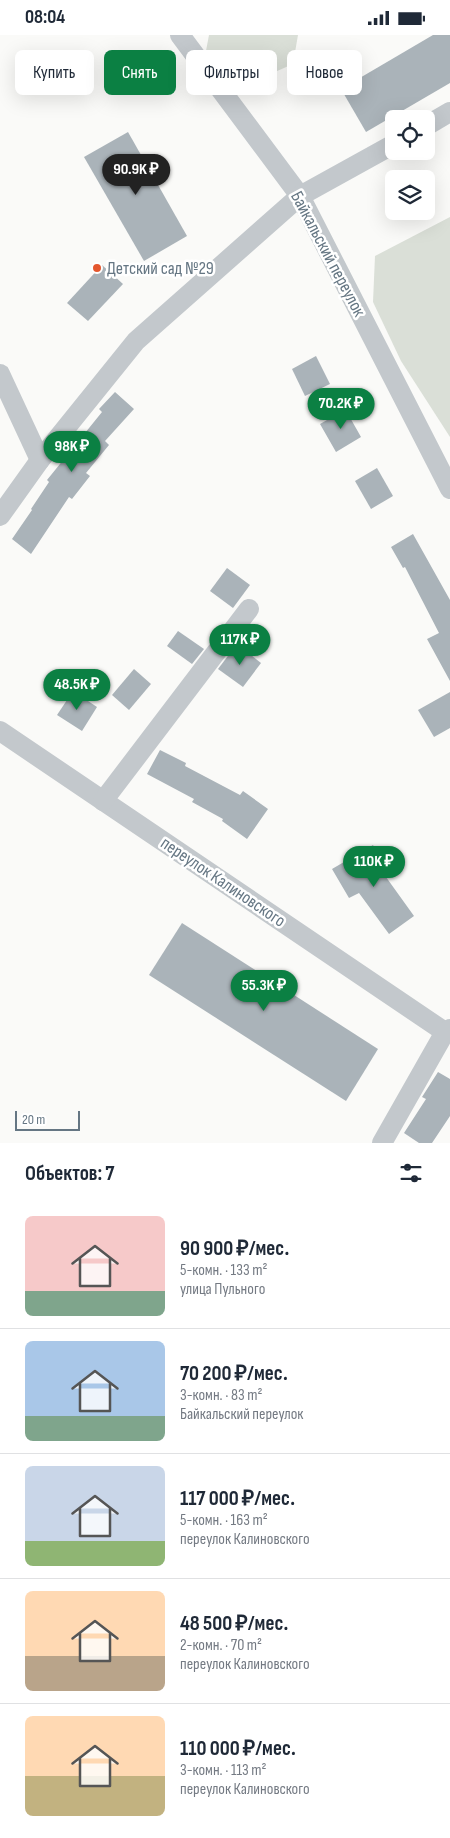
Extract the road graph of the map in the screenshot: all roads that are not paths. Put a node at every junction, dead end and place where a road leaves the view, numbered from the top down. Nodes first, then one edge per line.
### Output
1 (180, 35) edge
2 (450, 112) edge
3 (435, 121) edge
4 (385, 149) edge
5 (300, 196) junction
6 (0, 374) edge
7 (40, 460) junction
8 (450, 489) edge
9 (0, 516) edge
10 (249, 609) dead end
11 (0, 731) edge
12 (103, 801) junction
13 (448, 1031) edge
14 (382, 1143) edge

1 - 5 street, Байкальский переулок
2 - 3 street
4 - 5 street
5 - 7 street
5 - 8 street, Байкальский переулок
6 - 7 street
7 - 9 street
10 - 12 street
11 - 12 street, переулок Калиновского
12 - 13 street, переулок Калиновского
13 - 14 street

